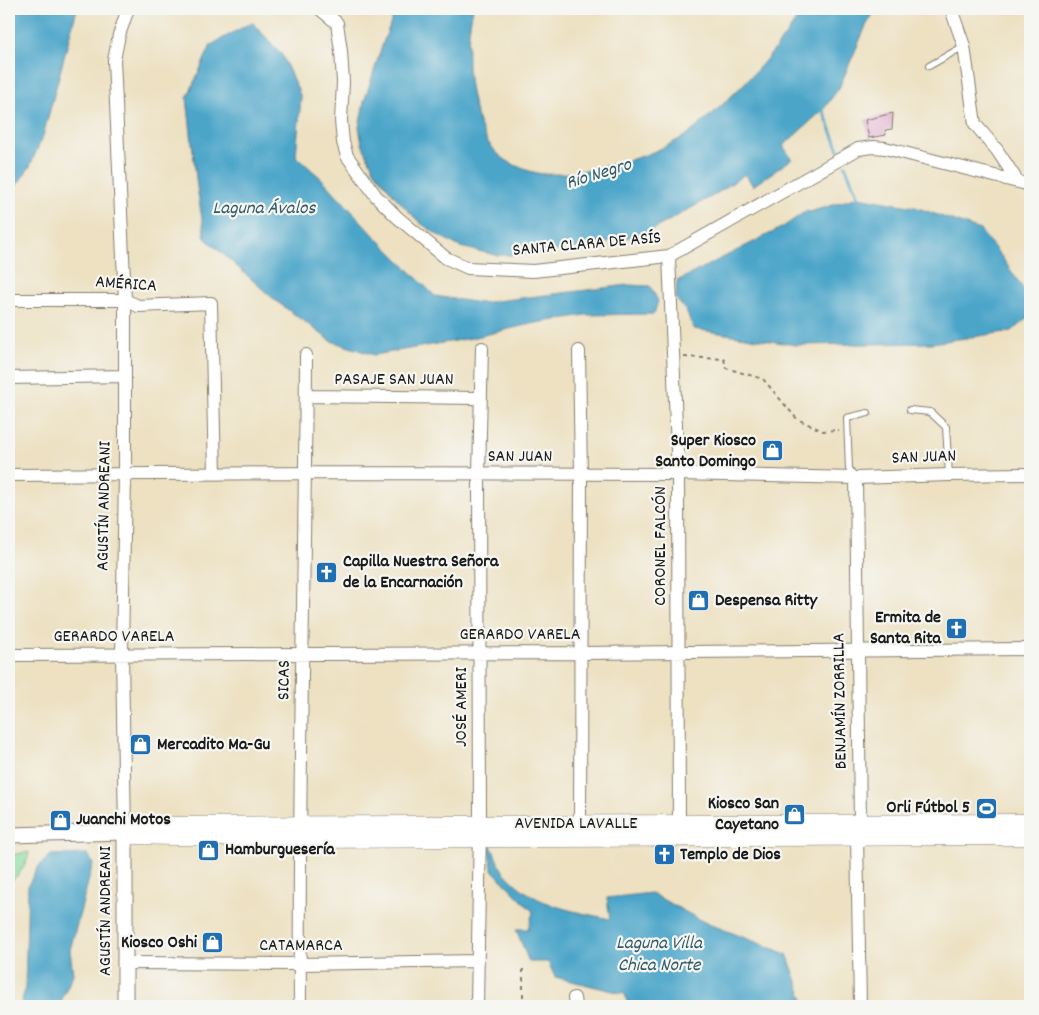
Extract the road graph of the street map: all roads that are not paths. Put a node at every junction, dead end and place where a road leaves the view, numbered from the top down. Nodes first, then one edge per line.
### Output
1 (128, 9) edge
2 (320, 9) edge
3 (951, 9) edge
4 (964, 46) junction
5 (929, 66) dead end
6 (1024, 183) edge
7 (669, 256) junction
8 (9, 300) edge
9 (125, 300) junction
10 (482, 348) dead end
11 (579, 351) dead end
12 (306, 355) dead end
13 (125, 376) junction
14 (9, 378) edge
15 (306, 396) junction
16 (481, 398) junction
17 (910, 410) dead end
18 (868, 413) dead end
19 (306, 473) junction
20 (125, 474) junction
21 (215, 474) junction
22 (479, 474) junction
23 (678, 474) junction
24 (950, 474) junction
25 (1030, 474) edge
26 (9, 475) edge
27 (581, 475) junction
28 (856, 478) junction
29 (1030, 649) edge
30 (858, 651) junction
31 (480, 652) junction
32 (679, 652) junction
33 (303, 653) junction
34 (580, 653) junction
35 (122, 654) junction
36 (9, 655) edge
37 (1030, 823) edge
38 (679, 830) junction
39 (859, 830) junction
40 (580, 831) junction
41 (124, 832) junction
42 (300, 832) junction
43 (479, 832) junction
44 (9, 835) edge
45 (1030, 836) edge
46 (477, 961) junction
47 (124, 964) junction
48 (300, 964) junction
49 (125, 1006) edge
50 (300, 1006) edge
51 (477, 1006) edge
52 (860, 1006) edge

1 - 9 street, AGUSTÍN ANDREANI
2 - 7 street, SANTA CLARA DE ASÍS
3 - 4 street
4 - 5 lane
4 - 6 street
6 - 7 street, SANTA CLARA DE ASÍS
7 - 23 street, CORONEL FALCÓN
8 - 9 street, AMÉRICA
9 - 13 street, AGUSTÍN ANDREANI
9 - 21 street, AMÉRICA
10 - 16 street, JOSÉ AMERI
11 - 27 street
12 - 15 street, SICAS
13 - 14 street
13 - 20 street, AGUSTÍN ANDREANI
15 - 16 street, PASAJE SAN JUAN
15 - 19 street, SICAS
16 - 22 street, JOSÉ AMERI
17 - 24 lane
18 - 28 lane, BENJAMÍN ZORRILLA
19 - 21 street, SAN JUAN
19 - 22 street, SAN JUAN
19 - 33 street, SICAS
20 - 21 street, SAN JUAN
20 - 26 street, SAN JUAN
20 - 35 street, AGUSTÍN ANDREANI
22 - 27 street, SAN JUAN
22 - 31 street, JOSÉ AMERI
23 - 27 street, SAN JUAN
23 - 28 street, SAN JUAN
23 - 32 street, CORONEL FALCÓN
24 - 25 street, SAN JUAN
24 - 28 street, SAN JUAN
27 - 34 street
28 - 30 street, BENJAMÍN ZORRILLA
29 - 30 street, GERARDO VARELA
30 - 32 street, GERARDO VARELA
30 - 39 street, BENJAMÍN ZORRILLA
31 - 33 street, GERARDO VARELA
31 - 34 street, GERARDO VARELA
31 - 43 street, JOSÉ AMERI
32 - 34 street, GERARDO VARELA
32 - 38 street, CORONEL FALCÓN
33 - 35 street, GERARDO VARELA
33 - 42 street, SICAS
34 - 40 street
35 - 36 street, GERARDO VARELA
35 - 41 street, AGUSTÍN ANDREANI
37 - 39 main road, AVENIDA LAVALLE
38 - 39 main road, AVENIDA LAVALLE
38 - 40 main road, AVENIDA LAVALLE
39 - 45 main road, AVENIDA LAVALLE
39 - 52 street, BENJAMÍN ZORRILLA
40 - 43 main road, AVENIDA LAVALLE
41 - 42 main road, AVENIDA LAVALLE
41 - 44 street, AVENIDA LAVALLE
41 - 47 street, AGUSTÍN ANDREANI
42 - 43 main road, AVENIDA LAVALLE
42 - 48 street, SICAS
43 - 46 street, JOSÉ AMERI
46 - 48 street, CATAMARCA
46 - 51 street, JOSÉ AMERI
47 - 48 street, CATAMARCA
47 - 49 street, AGUSTÍN ANDREANI
48 - 50 street, SICAS

